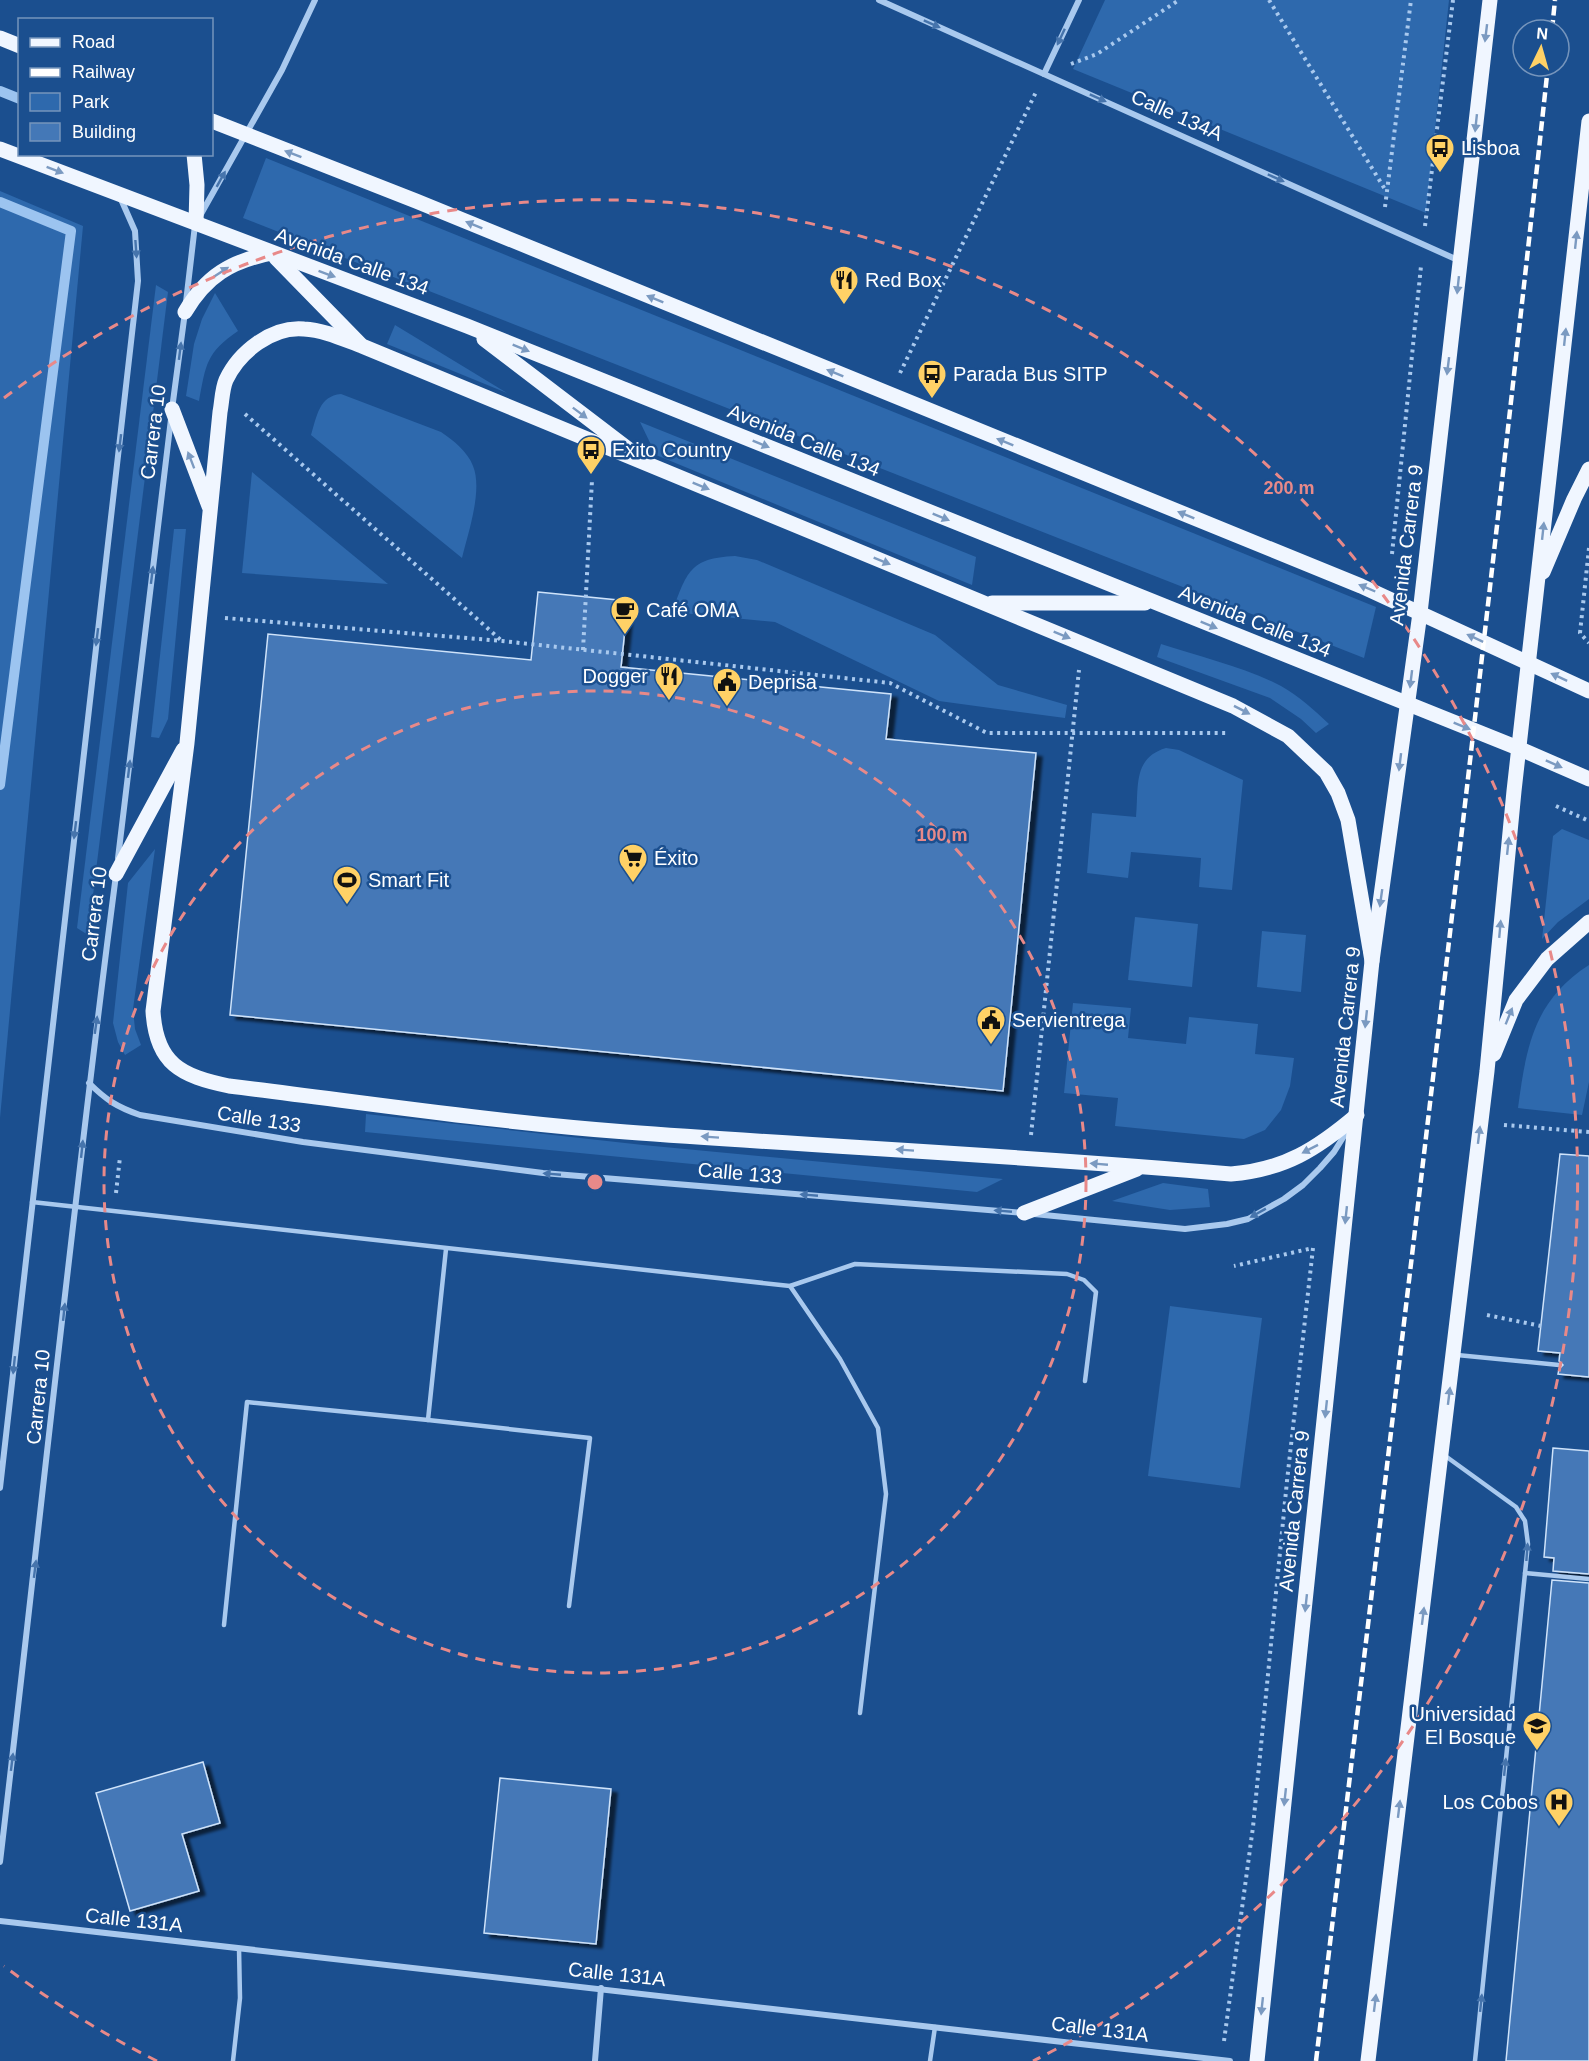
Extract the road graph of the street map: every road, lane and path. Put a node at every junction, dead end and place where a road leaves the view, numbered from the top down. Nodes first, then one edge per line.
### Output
1 (315, 0) edge
2 (879, 0) edge
3 (1079, 0) edge
4 (1179, 0) edge
5 (1269, 0) edge
6 (1411, 0) edge
7 (1453, 0) edge
8 (1490, 0) edge
9 (0, 38) edge
10 (18, 45) edge
11 (1044, 74) junction
12 (1589, 121) edge
13 (213, 122) edge
14 (246, 135) junction
15 (0, 149) edge
16 (18, 156) edge
17 (18, 156) edge
18 (194, 156) edge
19 (1386, 191) junction
20 (118, 194) junction
21 (196, 223) junction
22 (1383, 226) junction
23 (1423, 244) junction
24 (272, 253) junction
25 (1460, 261) junction
26 (185, 312) junction
27 (467, 326) junction
28 (362, 346) junction
29 (890, 395) junction
30 (172, 409) junction
31 (245, 414) dead end
32 (647, 464) junction
33 (1589, 469) edge
34 (592, 480) dead end
35 (211, 511) junction
36 (1589, 548) edge
37 (1392, 554) dead end
38 (1537, 589) junction
39 (983, 603) junction
40 (1154, 604) junction
41 (1420, 613) junction
42 (225, 618) dead end
43 (502, 641) junction
44 (1589, 643) edge
45 (583, 650) junction
46 (1528, 663) junction
47 (1079, 670) dead end
48 (1589, 691) edge
49 (1408, 704) junction
50 (1072, 732) junction
51 (1233, 733) dead end
52 (187, 743) junction
53 (1518, 748) junction
54 (1589, 779) edge
55 (1556, 806) dead end
56 (1589, 821) edge
57 (116, 874) junction
58 (1589, 922) edge
59 (1372, 961) junction
60 (1487, 1071) junction
61 (89, 1083) junction
62 (1357, 1115) junction
63 (1504, 1125) dead end
64 (1589, 1132) edge
65 (120, 1157) dead end
66 (1029, 1158) junction
67 (1140, 1168) junction
68 (32, 1202) junction
69 (75, 1207) junction
70 (114, 1211) junction
71 (1023, 1213) junction
72 (447, 1249) junction
73 (1234, 1266) dead end
74 (790, 1286) junction
75 (1487, 1315) dead end
76 (1540, 1326) dead end
77 (1454, 1355) junction
78 (1559, 1365) dead end
79 (1085, 1381) dead end
80 (428, 1420) junction
81 (1442, 1454) junction
82 (0, 1488) edge
83 (1525, 1574) junction
84 (1589, 1579) edge
85 (569, 1606) dead end
86 (224, 1625) dead end
87 (860, 1713) dead end
88 (0, 1862) edge
89 (0, 1921) edge
90 (239, 1948) junction
91 (602, 1988) junction
92 (935, 2027) junction
93 (1222, 2060) edge
94 (233, 2061) edge
95 (595, 2061) edge
96 (930, 2061) edge
97 (1230, 2061) edge
98 (1257, 2061) edge
99 (1368, 2061) edge
100 (1475, 2061) edge

1 - 14 street, Carrera 10
2 -> 11 street, Calle 134A
3 -> 11 street
4 - 11 path
5 - 19 path
6 - 19 path
7 - 23 path
8 -> 25 main road, Avenida Carrera 9
9 - 10 main road
11 -> 22 street, Calle 134A
11 - 29 path
38 -> 12 main road
13 - 14 main road
21 -> 14 street, Carrera 10
29 -> 14 main road
15 -> 16 main road, Avenida Calle 134
17 -> 20 main road, Avenida Calle 134
18 - 21 main road
19 - 22 path
20 - 21 main road, Avenida Calle 134
20 -> 68 street, Carrera 10
21 - 24 main road, Avenida Calle 134
21 - 26 street, Carrera 10
22 - 23 street, Calle 134A
23 - 25 street, Calle 134A
23 - 37 path
26 -> 24 main road
24 -> 27 main road, Avenida Calle 134
24 - 28 main road
25 -> 41 main road, Avenida Carrera 9
30 -> 26 street, Carrera 10
27 -> 32 main road
27 -> 40 main road, Avenida Calle 134
28 - 32 main road
28 - 35 main road
41 -> 29 main road
35 -> 30 main road
57 -> 30 street, Carrera 10
31 - 43 path
32 -> 39 main road
33 - 38 main road
34 - 45 path
35 - 52 main road
36 - 44 path
38 - 46 main road
39 - 40 main road
39 -> 59 main road
40 -> 49 main road, Avenida Calle 134
46 -> 41 main road
41 -> 49 main road, Avenida Carrera 9
42 - 43 path
43 - 45 path
45 - 50 path
48 -> 46 main road
46 - 53 main road
47 - 50 path
49 -> 53 main road, Avenida Calle 134
49 -> 59 main road, Avenida Carrera 9
50 - 51 path
50 - 66 path
52 - 57 main road
66 -> 52 main road
53 -> 54 main road, Avenida Calle 134
60 -> 53 main road
55 - 56 path
61 -> 57 street, Carrera 10
60 -> 58 main road
59 -> 62 main road, Avenida Carrera 9
77 -> 60 main road
69 -> 61 street, Carrera 10
71 -> 61 street, Calle 133
62 -> 67 main road
62 -> 71 street, Calle 133
62 -> 98 main road, Avenida Carrera 9
63 - 64 path
65 - 70 path
67 -> 66 main road
67 - 71 main road
68 - 69 lane
68 -> 82 street, Carrera 10
69 - 70 lane
88 -> 69 street, Carrera 10
70 - 72 lane
72 - 74 lane
72 - 80 lane
73 - 93 path
74 - 79 lane
74 - 87 lane
75 - 76 path
77 - 78 lane
81 -> 77 main road
80 - 85 lane
80 - 86 lane
83 -> 81 lane
99 -> 81 main road
83 - 84 lane
100 -> 83 lane
89 - 90 street, Calle 131A
90 - 91 street, Calle 131A
90 - 94 lane
91 - 92 street, Calle 131A
91 - 95 street
92 - 93 street, Calle 131A
92 - 96 lane
93 - 97 street, Calle 131A

